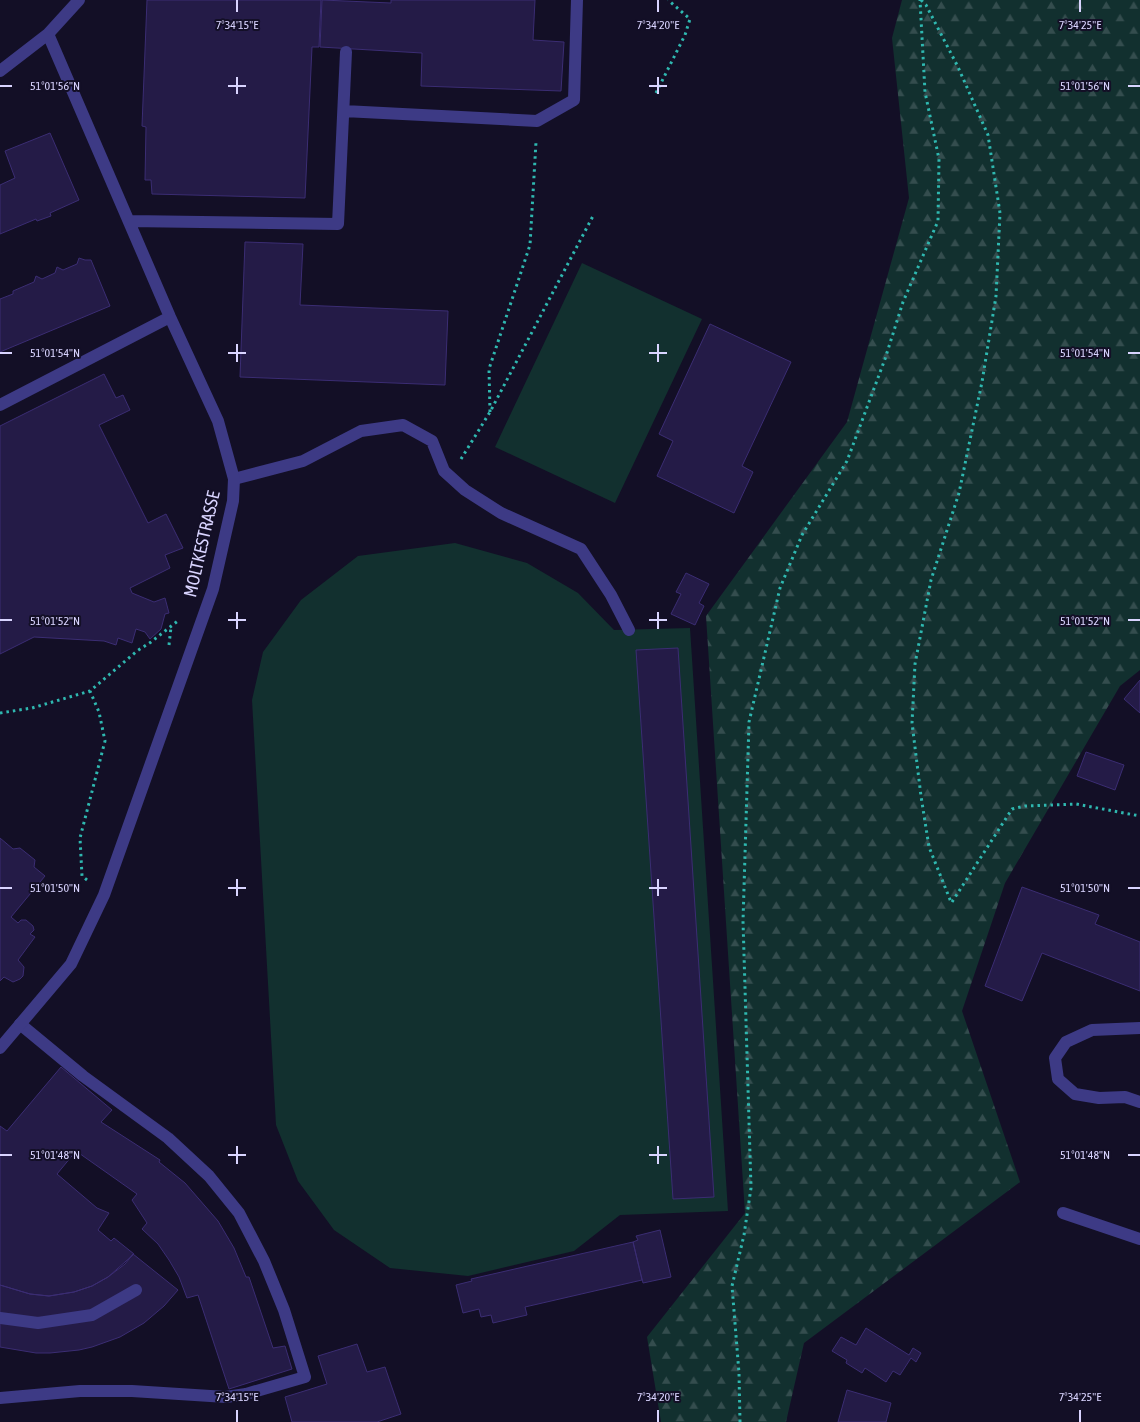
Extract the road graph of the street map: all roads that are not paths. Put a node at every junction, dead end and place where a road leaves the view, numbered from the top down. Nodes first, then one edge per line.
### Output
1 (79, 0) edge
2 (577, 0) edge
3 (48, 34) junction
4 (346, 52) dead end
5 (0, 71) edge
6 (344, 111) junction
7 (129, 220) junction
8 (170, 317) junction
9 (0, 405) edge
10 (234, 479) junction
11 (629, 630) dead end
12 (20, 1024) junction
13 (1140, 1028) edge
14 (0, 1048) edge
15 (1140, 1102) edge
16 (1063, 1212) dead end
17 (1140, 1239) edge
18 (136, 1290) dead end
19 (0, 1318) edge
20 (0, 1398) edge

1 - 3 street
2 - 6 street
3 - 5 street
3 - 7 street, MOLTKESTRASSE
4 - 6 street
6 - 7 street
7 - 8 street, MOLTKESTRASSE
8 - 9 street
8 - 10 street, MOLTKESTRASSE
10 - 11 street
10 - 12 street, MOLTKESTRASSE
12 - 14 street, MOLTKESTRASSE
12 - 20 street
13 - 15 street
16 - 17 street
18 - 19 street

